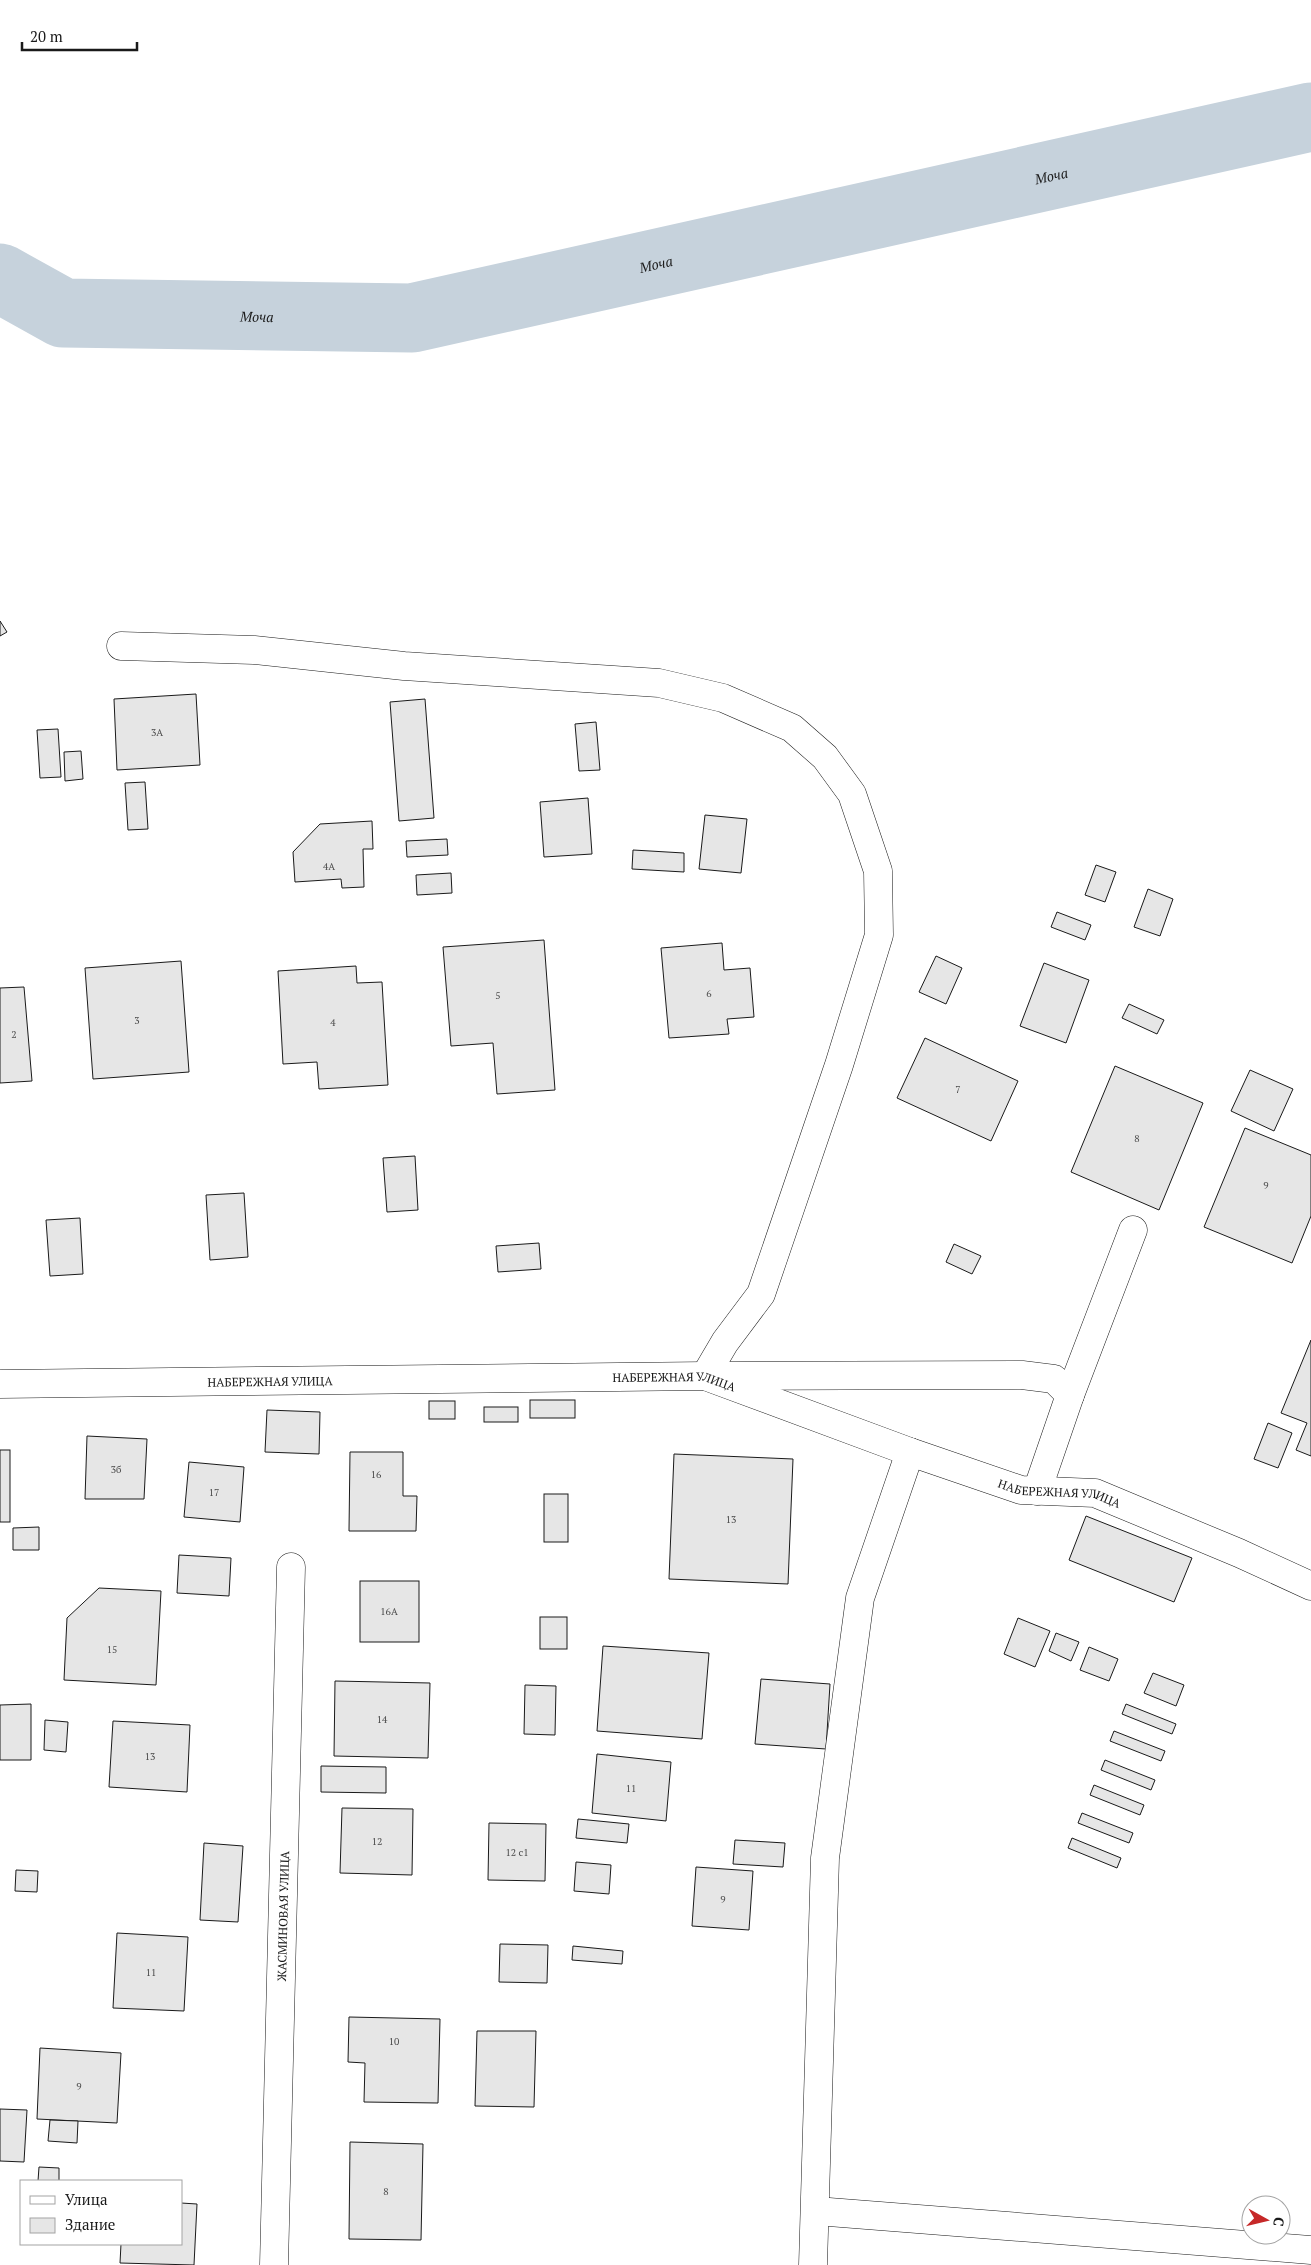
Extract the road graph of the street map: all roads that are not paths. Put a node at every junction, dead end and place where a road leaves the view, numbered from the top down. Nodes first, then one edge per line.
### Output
1 (120, 646) dead end
2 (1133, 1230) dead end
3 (706, 1376) junction
4 (0, 1384) edge
5 (1070, 1395) junction
6 (910, 1452) junction
7 (1037, 1491) junction
8 (291, 1567) dead end
9 (1311, 1586) edge
10 (816, 2211) junction
11 (1311, 2250) edge
12 (274, 2265) edge
13 (813, 2265) edge

1 - 3 street
2 - 5 street
3 - 4 street, НАБЕРЕЖНАЯ УЛИЦА
3 - 5 street
3 - 6 street, НАБЕРЕЖНАЯ УЛИЦА
5 - 7 street
6 - 7 street, НАБЕРЕЖНАЯ УЛИЦА
6 - 10 street
7 - 9 street, НАБЕРЕЖНАЯ УЛИЦА
8 - 12 street, ЖАСМИНОВАЯ УЛИЦА
10 - 11 street
10 - 13 street

